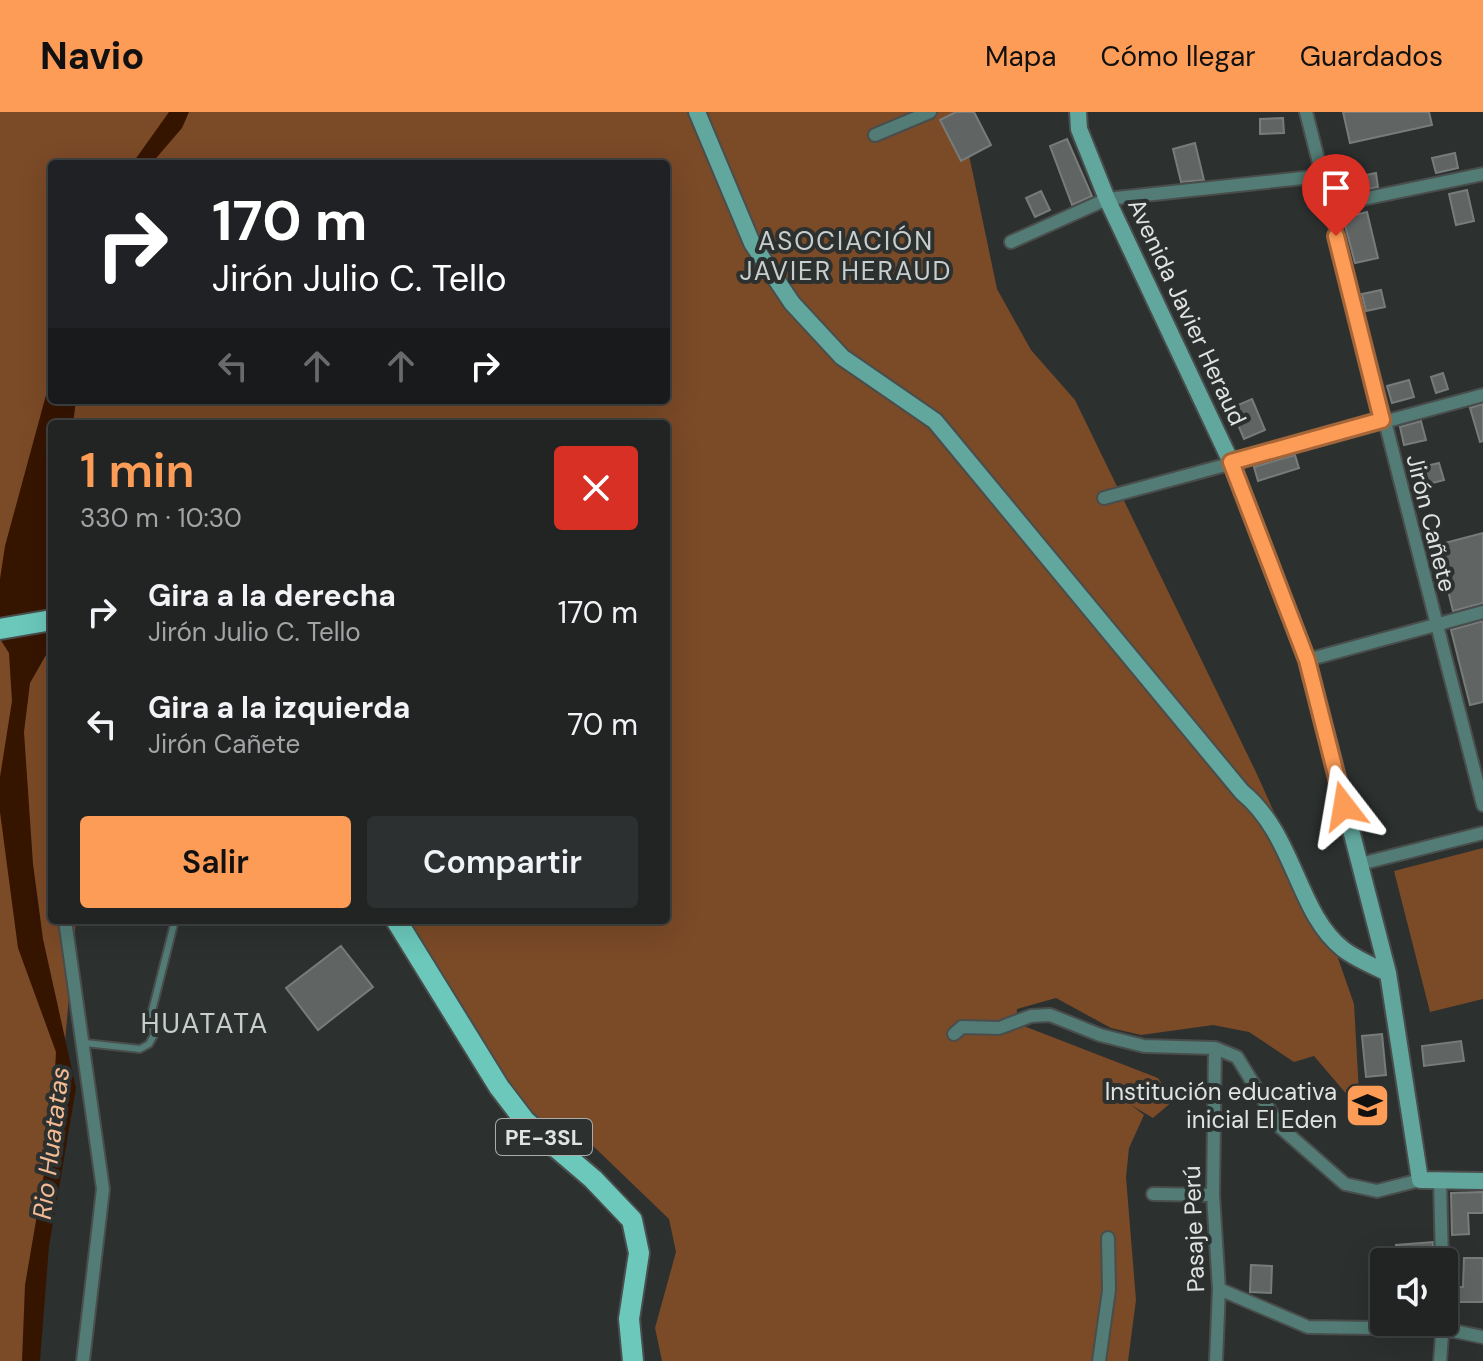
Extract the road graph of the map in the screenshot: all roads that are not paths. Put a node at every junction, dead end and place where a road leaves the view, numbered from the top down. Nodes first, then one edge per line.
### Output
1 (697, 112) edge
2 (930, 112) edge
3 (1078, 112) edge
4 (1306, 112) edge
5 (875, 135) dead end
6 (1483, 174) edge
7 (1322, 176) junction
8 (1107, 199) junction
9 (1329, 206) junction
10 (1011, 242) dead end
11 (1483, 395) edge
12 (1382, 420) junction
13 (1231, 462) junction
14 (1104, 498) dead end
15 (1483, 612) edge
16 (48, 621) edge
17 (1435, 625) junction
18 (0, 629) edge
19 (1307, 660) junction
20 (1483, 805) edge
21 (1483, 833) edge
22 (1360, 864) junction
23 (66, 924) edge
24 (174, 924) edge
25 (398, 924) edge
26 (1388, 973) junction
27 (954, 1034) dead end
28 (85, 1043) junction
29 (1215, 1048) junction
30 (1420, 1180) junction
31 (1440, 1180) junction
32 (1483, 1181) edge
33 (1153, 1194) dead end
34 (1213, 1195) junction
35 (1108, 1238) dead end
36 (1442, 1248) edge
37 (1219, 1289) junction
38 (1370, 1327) edge
39 (1458, 1330) edge
40 (1443, 1336) edge
41 (1483, 1337) edge
42 (83, 1361) edge
43 (633, 1361) edge
44 (1099, 1361) edge
45 (1216, 1361) edge
46 (1440, 1361) edge

1 - 26 main road
2 - 5 street
3 - 8 main road, Avenida Javier Heraud
4 - 7 street, Jirón Cañete
6 - 9 street
7 - 8 street
7 - 9 street, Jirón Cañete
8 - 10 street
8 - 13 main road, Avenida Javier Heraud
9 - 12 street, Jirón Cañete
11 - 12 street
12 - 13 street
12 - 17 street, Jirón Cañete
13 - 14 street
13 - 19 main road, Avenida Javier Heraud
15 - 17 street
16 - 18 main road
17 - 19 street
17 - 20 street, Jirón Cañete
19 - 22 main road, Avenida Javier Heraud
21 - 22 street
22 - 26 main road, Avenida Javier Heraud
23 - 28 street
24 - 28 lane
25 - 43 main road, PE-3SL
26 - 30 main road, Avenida Javier Heraud
27 - 29 street
28 - 42 street
29 - 30 street
29 - 34 street, Pasaje Perú
30 - 31 main road
31 - 32 main road
31 - 36 street
33 - 34 street
34 - 37 street, Pasaje Perú
35 - 44 street
37 - 38 street
37 - 45 street, Pasaje Perú
39 - 41 street
40 - 46 street

